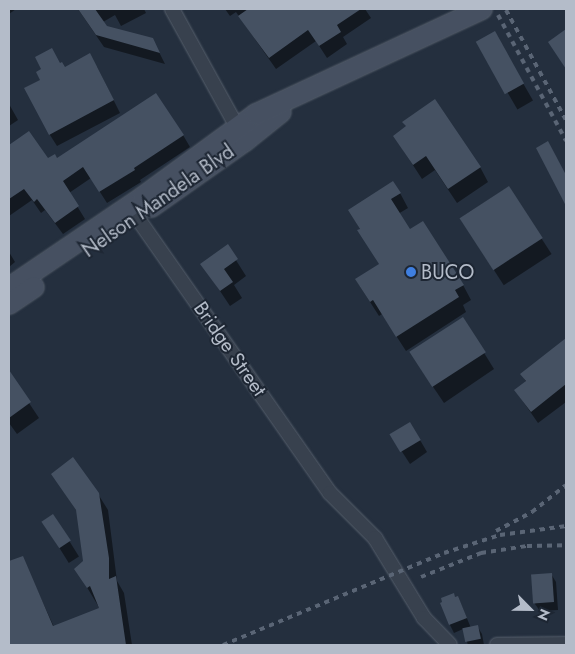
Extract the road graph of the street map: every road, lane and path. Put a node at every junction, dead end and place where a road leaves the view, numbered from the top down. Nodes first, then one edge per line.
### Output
1 (172, 9) edge
2 (482, 9) edge
3 (241, 134) junction
4 (133, 212) junction
5 (9, 288) edge
6 (9, 304) edge
7 (566, 644) edge
8 (450, 645) edge
9 (497, 645) edge

1 - 3 street
2 - 3 street, Nelson Mandela Blvd
3 - 4 street, Nelson Mandela Blvd
4 - 5 street, Nelson Mandela Blvd
4 - 6 street, Nelson Mandela Blvd
4 - 8 street, Bridge Street
7 - 9 street

